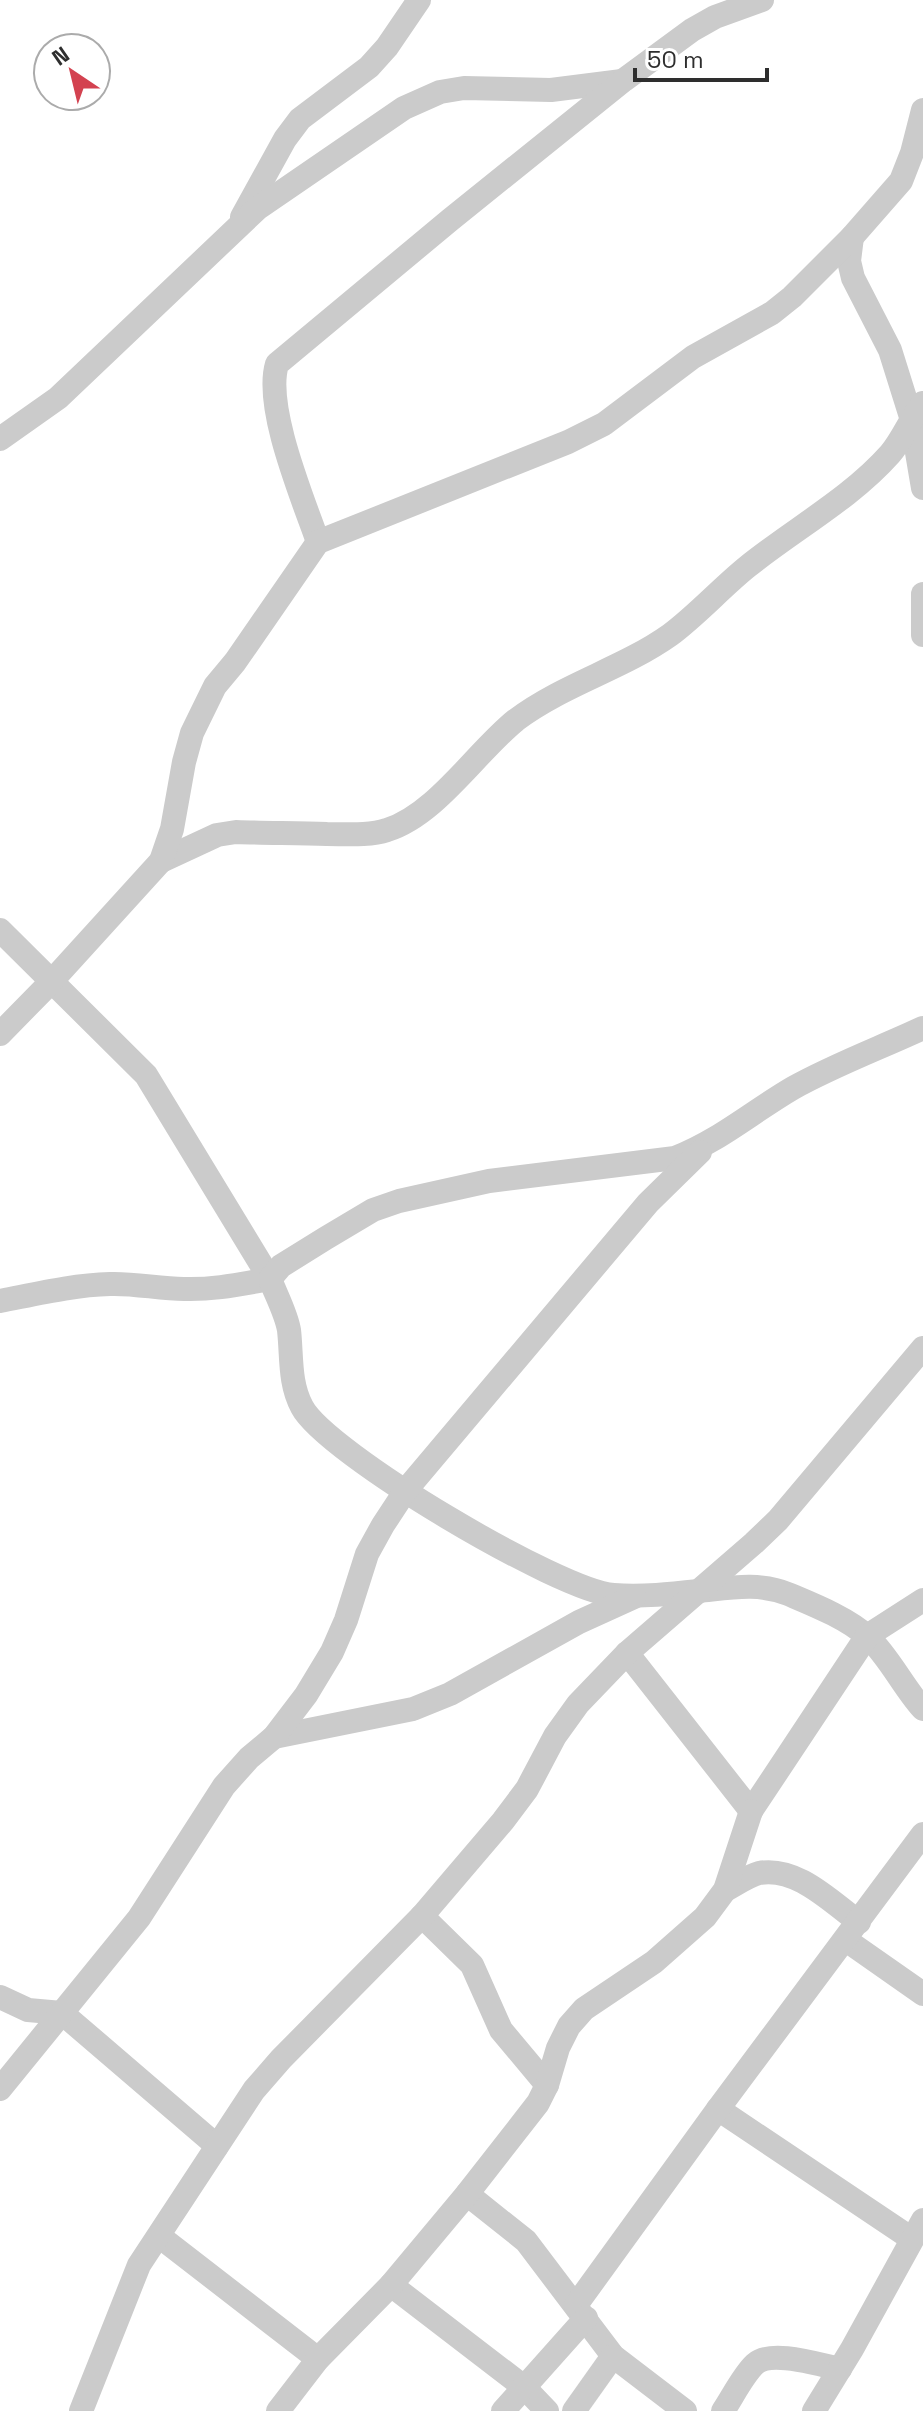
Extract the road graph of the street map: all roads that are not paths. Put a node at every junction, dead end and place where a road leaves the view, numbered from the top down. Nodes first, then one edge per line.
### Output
1 (419, 0) edge
2 (762, 0) edge
3 (624, 80) junction
4 (923, 110) edge
5 (235, 229) junction
6 (852, 237) junction
7 (917, 410) edge
8 (0, 439) edge
9 (923, 488) edge
10 (318, 542) junction
11 (923, 594) edge
12 (923, 635) edge
13 (161, 861) junction
14 (0, 930) edge
15 (51, 982) junction
16 (923, 1028) edge
17 (0, 1034) edge
18 (710, 1142) junction
19 (270, 1279) junction
20 (0, 1301) edge
21 (923, 1348) edge
22 (406, 1490) junction
23 (699, 1591) junction
24 (639, 1595) junction
25 (923, 1600) edge
26 (867, 1636) junction
27 (627, 1653) junction
28 (923, 1709) edge
29 (274, 1737) junction
30 (751, 1811) junction
31 (923, 1834) edge
32 (725, 1890) junction
33 (422, 1916) junction
34 (853, 1931) junction
35 (923, 1994) edge
36 (0, 1997) edge
37 (62, 2013) junction
38 (547, 2085) junction
39 (0, 2089) edge
40 (718, 2109) junction
41 (217, 2146) junction
42 (467, 2194) junction
43 (918, 2229) edge
44 (159, 2236) junction
45 (391, 2285) junction
46 (581, 2312) junction
47 (613, 2356) junction
48 (318, 2359) junction
49 (840, 2369) junction
50 (524, 2387) junction
51 (81, 2411) edge
52 (278, 2411) edge
53 (503, 2411) edge
54 (547, 2411) edge
55 (574, 2411) edge
56 (685, 2411) edge
57 (723, 2411) edge
58 (814, 2411) edge

1 - 5 street
2 - 3 street
3 - 5 street
3 - 10 street
4 - 6 street
5 - 8 street
6 - 7 street
6 - 10 street
7 - 9 street
7 - 13 street
10 - 13 street
11 - 12 street
13 - 15 street
14 - 15 street
15 - 17 street
15 - 19 street
16 - 18 street
18 - 19 street
18 - 22 street
19 - 20 street
19 - 22 street
21 - 23 street
22 - 24 street
22 - 29 street
23 - 24 street
23 - 26 street
23 - 27 street
24 - 29 street
25 - 26 street
26 - 28 street
26 - 30 street
27 - 30 street
27 - 33 street
29 - 37 street
30 - 32 street
31 - 34 street
32 - 34 street
32 - 38 street
33 - 38 street
33 - 41 street
34 - 35 street
34 - 40 street
36 - 37 street
37 - 39 street
37 - 41 street
38 - 42 street
40 - 43 street
40 - 46 street
41 - 44 street
42 - 45 street
42 - 46 street
43 - 49 street
44 - 48 street
44 - 51 street
45 - 48 street
45 - 50 street
46 - 47 street
46 - 50 street
47 - 55 street
47 - 56 street
48 - 52 street
49 - 57 street
49 - 58 street
50 - 53 street
50 - 54 street

